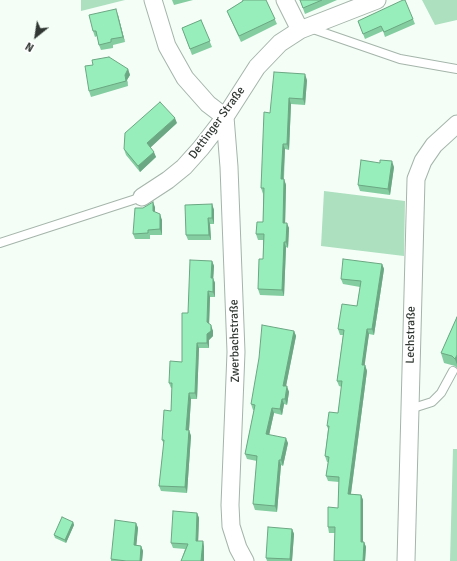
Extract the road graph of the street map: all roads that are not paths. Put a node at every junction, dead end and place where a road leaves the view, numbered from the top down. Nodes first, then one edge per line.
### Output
1 (153, 0) edge
2 (285, 0) edge
3 (377, 0) edge
4 (304, 29) junction
5 (457, 69) edge
6 (225, 117) junction
7 (457, 124) edge
8 (142, 197) joint
9 (0, 243) edge
10 (453, 371) edge
11 (410, 409) junction
12 (245, 561) edge
13 (406, 561) edge

1 - 6 street
2 - 4 street
3 - 4 street, Dettinger Straße
4 - 5 lane
4 - 6 street, Dettinger Straße
6 - 8 street, Dettinger Straße
6 - 12 street, Zwerbachstraße
7 - 11 street, Lechstraße
8 - 9 lane, Dettinger Straße
10 - 11 lane
11 - 13 street, Lechstraße

